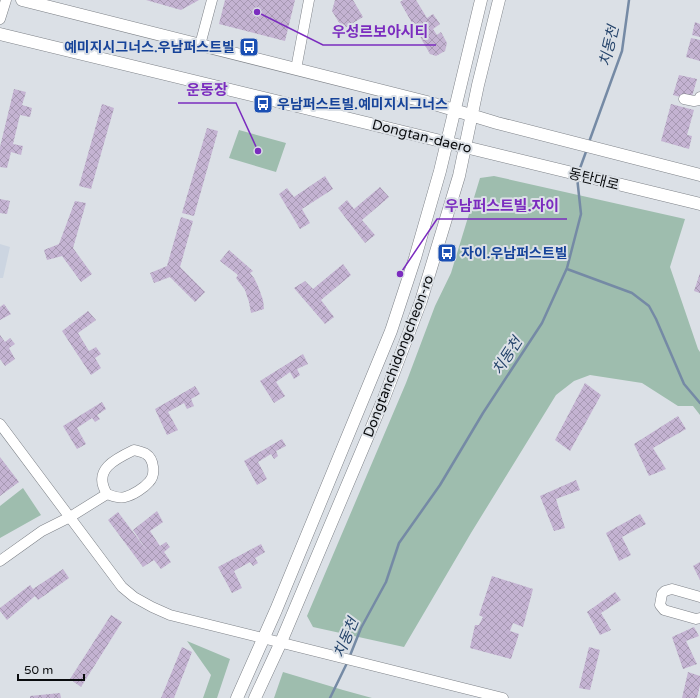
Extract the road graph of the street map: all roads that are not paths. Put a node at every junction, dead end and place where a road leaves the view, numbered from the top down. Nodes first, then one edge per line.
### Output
1 (6, 0) edge
2 (22, 0) edge
3 (212, 0) edge
4 (310, 0) edge
5 (481, 0) edge
6 (499, 0) edge
7 (0, 19) edge
8 (0, 34) edge
9 (200, 45) junction
10 (296, 68) junction
11 (684, 99) dead end
12 (700, 99) edge
13 (454, 110) junction
14 (472, 116) junction
15 (447, 143) junction
16 (465, 147) junction
17 (540, 166) joint
18 (700, 175) edge
19 (700, 204) edge
20 (0, 424) edge
21 (107, 494) junction
22 (70, 517) junction
23 (1, 558) edge
24 (700, 597) edge
25 (700, 618) edge
26 (263, 638) junction
27 (281, 642) junction
28 (237, 698) edge
29 (255, 698) edge
30 (503, 698) edge

1 - 7 street
2 - 9 main road
3 - 9 street
4 - 10 street
5 - 13 main road, Dongtanchidongcheon-ro
6 - 14 main road, Dongtanchidongcheon-ro
8 - 15 main road, Dongtan-daero
9 - 10 main road
10 - 13 main road
11 - 12 street
13 - 14 main road
13 - 15 main road, Dongtanchidongcheon-ro
14 - 16 main road, Dongtanchidongcheon-ro
14 - 18 main road
15 - 16 main road, Dongtan-daero
15 - 26 main road, Dongtanchidongcheon-ro
16 - 17 main road, Dongtan-daero
16 - 27 main road, Dongtanchidongcheon-ro
17 - 19 main road, 동탄대로
20 - 22 street
21 - 21 street
21 - 22 street
22 - 23 street
22 - 26 street
24 - 25 street
26 - 27 street
26 - 28 main road, Dongtanchidongcheon-ro
27 - 29 main road, Dongtanchidongcheon-ro
27 - 30 street

